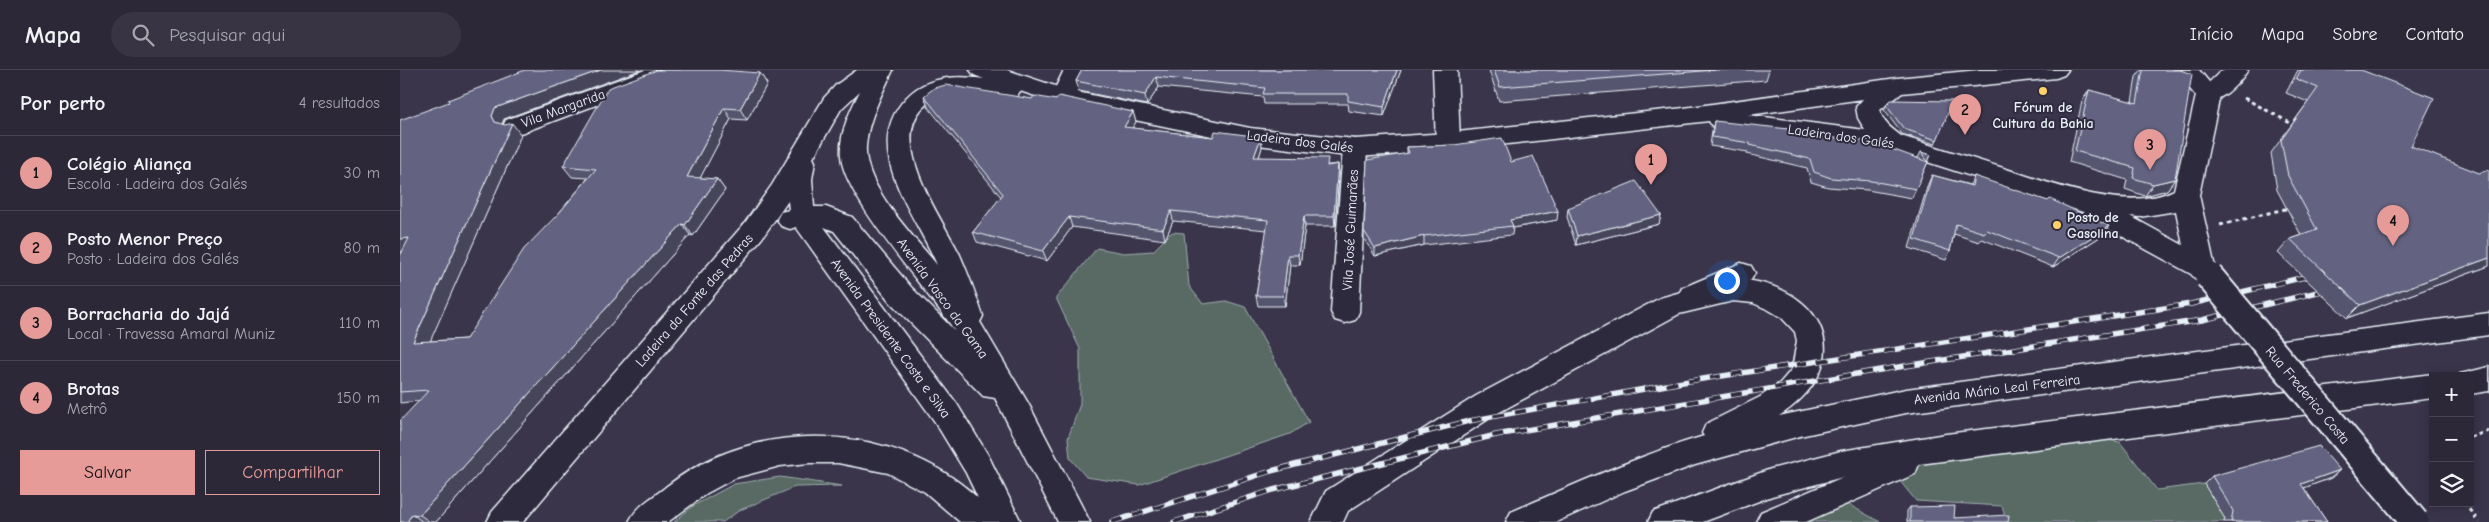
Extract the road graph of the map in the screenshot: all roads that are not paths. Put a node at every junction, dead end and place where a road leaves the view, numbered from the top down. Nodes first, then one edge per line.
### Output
1 (668, 70) edge
2 (872, 70) edge
3 (882, 70) edge
4 (982, 70) edge
5 (1076, 70) edge
6 (1445, 70) edge
7 (2056, 70) edge
8 (2186, 70) edge
9 (2221, 83) edge
10 (1897, 86) junction
11 (1063, 97) junction
12 (1684, 116) junction
13 (515, 126) dead end
14 (1448, 142) junction
15 (1892, 142) junction
16 (1355, 148) junction
17 (806, 150) junction
18 (2186, 195) junction
19 (2080, 202) junction
20 (802, 216) junction
21 (753, 231) junction
22 (2205, 272) junction
23 (1741, 273) dead end
24 (1670, 306) junction
25 (1346, 312) dead end
26 (2489, 324) edge
27 (980, 346) junction
28 (2489, 379) edge
29 (2474, 381) edge
30 (2429, 387) edge
31 (1019, 413) junction
32 (1946, 447) junction
33 (1627, 476) junction
34 (503, 522) edge
35 (645, 522) edge
36 (981, 522) edge
37 (1005, 522) edge
38 (1074, 522) edge
39 (1327, 522) edge
40 (1522, 522) edge
41 (1664, 522) edge
42 (1772, 522) edge
43 (2415, 522) edge

1 - 13 main road, Vila Margarida
2 - 17 main road, Ladeira da Fonte das Pedras
3 - 27 main road, Avenida Vasco da Gama
4 - 11 main road, Ladeira dos Galés
5 - 11 main road
6 - 14 main road
7 - 10 main road, Ladeira dos Galés
8 - 9 main road
9 - 18 main road
10 - 12 main road, Ladeira dos Galés
10 - 15 main road
11 - 16 main road, Ladeira dos Galés
11 - 27 main road
12 - 14 main road, Ladeira dos Galés
12 - 15 main road, Ladeira dos Galés
14 - 16 main road, Ladeira dos Galés
15 - 19 main road, Ladeira dos Galés
16 - 25 main road, Vila José Guimarães
17 - 20 main road
17 - 21 main road, Ladeira da Fonte das Pedras
18 - 19 main road
18 - 22 main road, Rua Frederico Costa
19 - 22 main road, Rua Frederico Costa
20 - 21 main road
20 - 31 main road
20 - 37 main road, Avenida Presidente Costa e Silva
21 - 34 main road, Ladeira da Fonte das Pedras
22 - 43 main road, Rua Frederico Costa, bridge
23 - 24 main road
24 - 33 main road
24 - 39 main road
26 - 33 main road, Avenida Mário Leal Ferreira
27 - 31 main road, Avenida Vasco da Gama
28 - 29 main road
30 - 32 main road
31 - 38 main road, Avenida Vasco da Gama
32 - 41 main road
32 - 42 main road
33 - 40 main road, Avenida Mário Leal Ferreira
35 - 36 main road

